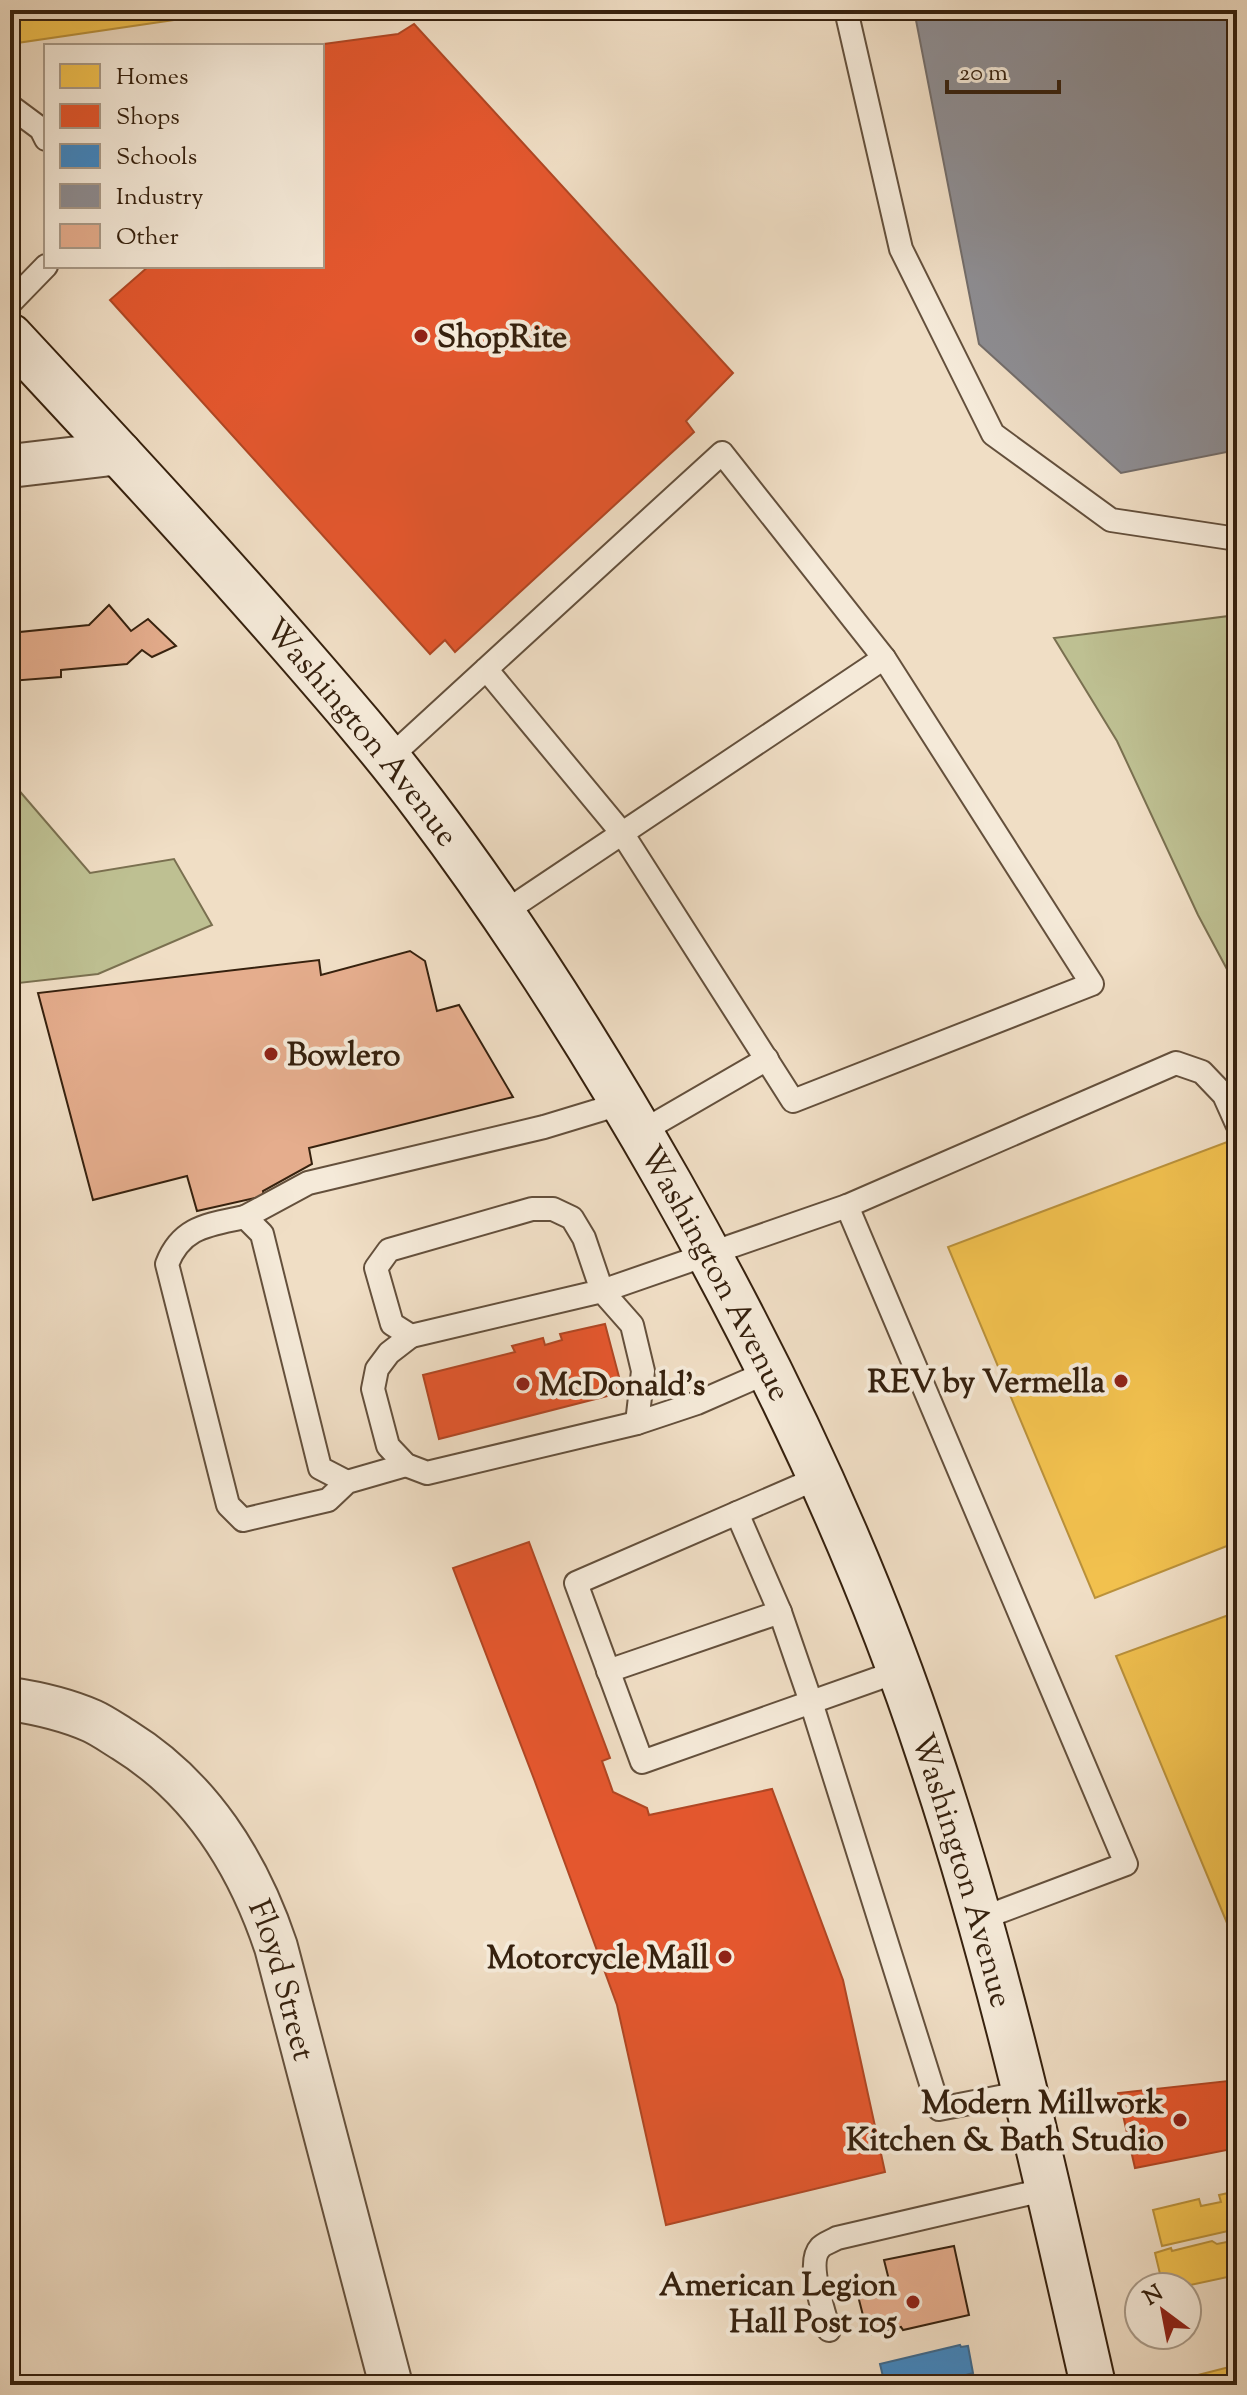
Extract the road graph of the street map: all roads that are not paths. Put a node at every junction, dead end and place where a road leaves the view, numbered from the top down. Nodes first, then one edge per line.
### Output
1 (846, 10) edge
2 (10, 106) edge
3 (44, 135) edge
4 (44, 268) edge
5 (10, 303) edge
6 (10, 336) edge
7 (120, 453) junction
8 (10, 466) edge
9 (1237, 539) edge
10 (884, 658) junction
11 (486, 669) junction
12 (388, 759) junction
13 (622, 833) junction
14 (503, 913) junction
15 (767, 1059) junction
16 (632, 1118) junction
17 (1237, 1124) edge
18 (847, 1206) junction
19 (245, 1217) junction
20 (710, 1255) junction
21 (602, 1291) junction
22 (411, 1336) junction
23 (770, 1371) junction
24 (637, 1423) junction
25 (406, 1465) junction
26 (820, 1477) junction
27 (347, 1482) junction
28 (737, 1513) junction
29 (780, 1612) junction
30 (608, 1671) junction
31 (899, 1671) junction
32 (10, 1699) edge
33 (811, 1702) junction
34 (980, 1919) junction
35 (1025, 2092) junction
36 (1048, 2189) junction
37 (829, 2330) dead end
38 (391, 2385) edge
39 (1093, 2385) edge

1 - 9 lane
2 - 3 lane
4 - 5 lane
6 - 7 main road, Washington Avenue
7 - 8 street
7 - 12 main road, Washington Avenue
10 - 11 lane
10 - 13 lane
10 - 15 lane
11 - 12 lane
11 - 13 lane
12 - 14 main road, Washington Avenue
13 - 14 lane
13 - 15 lane
14 - 16 main road, Washington Avenue
15 - 16 lane
16 - 19 lane
16 - 20 main road, Washington Avenue
17 - 18 lane
18 - 20 lane
18 - 34 lane
19 - 27 lane
19 - 27 lane
20 - 21 lane
20 - 23 main road, Washington Avenue
21 - 22 lane
21 - 22 lane
21 - 24 lane
22 - 25 lane
23 - 24 lane
23 - 26 main road, Washington Avenue
24 - 25 lane
25 - 27 lane
26 - 28 lane
26 - 31 main road, Washington Avenue
28 - 29 lane
28 - 30 lane
29 - 30 lane
29 - 33 lane
30 - 33 lane
31 - 33 lane
31 - 34 main road, Washington Avenue
32 - 38 street, Floyd Street
33 - 35 lane
34 - 35 main road, Washington Avenue
35 - 36 main road, Washington Avenue
36 - 37 lane
36 - 39 main road, Washington Avenue

